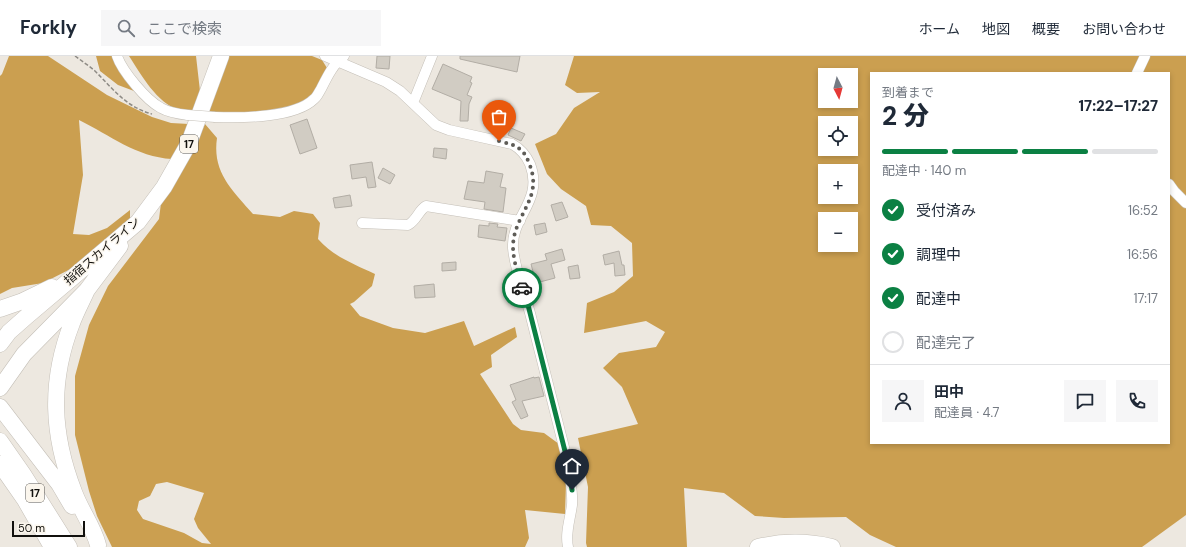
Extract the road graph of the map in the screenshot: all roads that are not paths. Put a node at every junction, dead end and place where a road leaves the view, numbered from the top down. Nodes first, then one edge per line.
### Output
1 (117, 56) edge
2 (221, 56) edge
3 (325, 56) edge
4 (432, 56) edge
5 (1145, 56) edge
6 (341, 58) edge
7 (1137, 72) edge
8 (413, 103) junction
9 (1170, 185) edge
10 (1186, 203) edge
11 (520, 221) junction
12 (138, 222) junction
13 (362, 223) dead end
14 (74, 277) junction
15 (87, 290) junction
16 (0, 309) edge
17 (0, 344) edge
18 (0, 388) edge
19 (0, 407) edge
20 (0, 441) edge
21 (0, 464) edge
22 (98, 546) edge
23 (52, 547) edge
24 (69, 547) edge
25 (568, 547) edge
26 (758, 547) edge
27 (832, 547) edge

1 - 6 street, bridge
2 - 12 main road, 指宿スカイライン / 17
3 - 6 street
4 - 8 street
5 - 7 street
6 - 8 street
8 - 11 street
9 - 10 street
11 - 13 street
11 - 25 street
12 - 14 main road, 指宿スカイライン / 17
12 - 15 main road
14 - 16 main road
14 - 17 main road, 指宿スカイライン / 17
15 - 18 main road
15 - 22 main road
19 - 22 main road
20 - 24 main road, 17
21 - 23 main road, 17
26 - 27 main road

